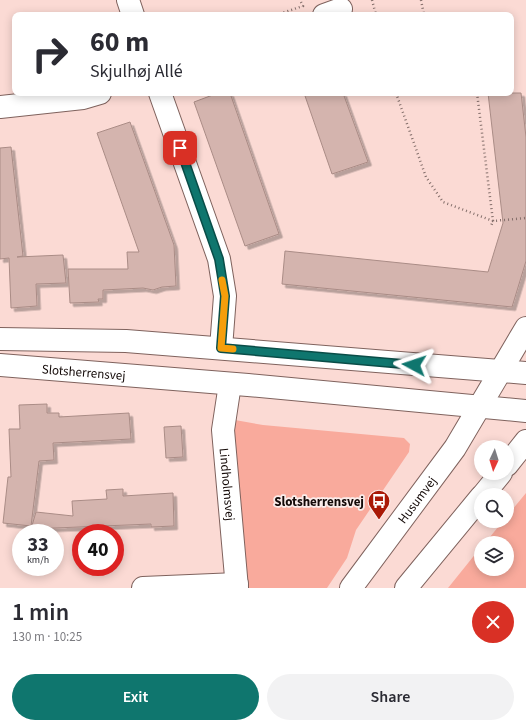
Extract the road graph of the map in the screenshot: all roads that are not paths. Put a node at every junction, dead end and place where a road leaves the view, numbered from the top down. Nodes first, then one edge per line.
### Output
1 (128, 0) edge
2 (132, 12) edge
3 (90, 96) edge
4 (161, 96) edge
5 (0, 107) edge
6 (526, 328) edge
7 (0, 339) edge
8 (221, 348) junction
9 (0, 365) edge
10 (501, 371) junction
11 (526, 373) edge
12 (230, 384) junction
13 (478, 407) junction
14 (526, 411) edge
15 (526, 441) edge
16 (514, 456) edge
17 (495, 480) edge
18 (489, 488) edge
19 (474, 506) edge
20 (237, 586) edge
21 (143, 588) edge
22 (351, 588) edge
23 (406, 588) edge

1 - 2 street
3 - 5 street
4 - 8 street
6 - 10 street, Husumvej
7 - 8 street
8 - 10 street
9 - 12 street, Slotsherrensvej
10 - 11 street
10 - 13 street, Husumvej
12 - 13 street, Slotsherrensvej
12 - 20 street, Lindholmsvej
13 - 14 street, Slotsherrensvej
13 - 22 street, Husumvej
15 - 16 street
17 - 18 street
19 - 23 street
20 - 21 street, Lindholmsvej

